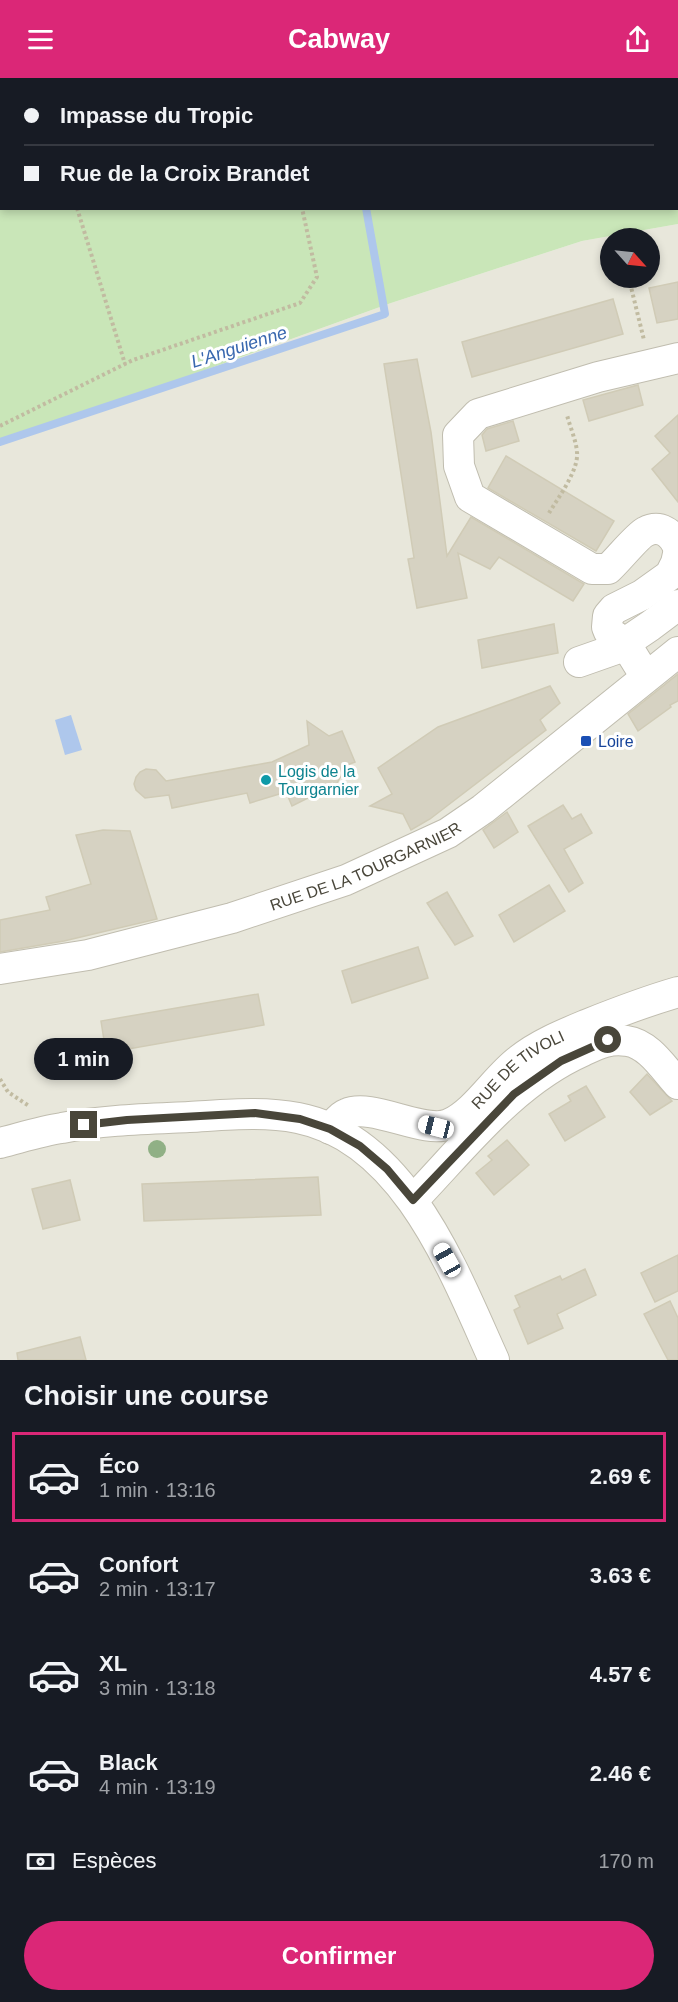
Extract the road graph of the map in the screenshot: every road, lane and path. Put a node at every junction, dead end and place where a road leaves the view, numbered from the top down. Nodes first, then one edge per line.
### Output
1 (78, 210) edge
2 (302, 210) edge
3 (631, 288) edge
4 (678, 358) edge
5 (125, 364) junction
6 (649, 364) junction
7 (559, 388) junction
8 (0, 426) edge
9 (535, 535) junction
10 (678, 547) edge
11 (678, 554) edge
12 (678, 604) edge
13 (650, 626) junction
14 (625, 643) junction
15 (675, 654) edge
16 (579, 662) dead end
17 (646, 677) junction
18 (0, 969) edge
19 (678, 992) edge
20 (0, 1079) edge
21 (678, 1084) edge
22 (8, 1092) dead end
23 (330, 1129) junction
24 (0, 1143) edge
25 (413, 1200) junction
26 (494, 1360) edge

1 - 5 path
2 - 5 path
3 - 6 path
4 - 6 street
5 - 8 path
6 - 7 street
7 - 9 path
7 - 9 street
9 - 10 street
11 - 14 street
12 - 13 street
13 - 14 street
13 - 15 street
14 - 16 street
14 - 17 street
15 - 17 street, RUE DE LA TOURGARNIER
17 - 18 street, RUE DE LA TOURGARNIER
19 - 23 street, RUE DE TIVOLI
20 - 22 path
21 - 25 street
23 - 24 street
23 - 25 street
25 - 26 street

